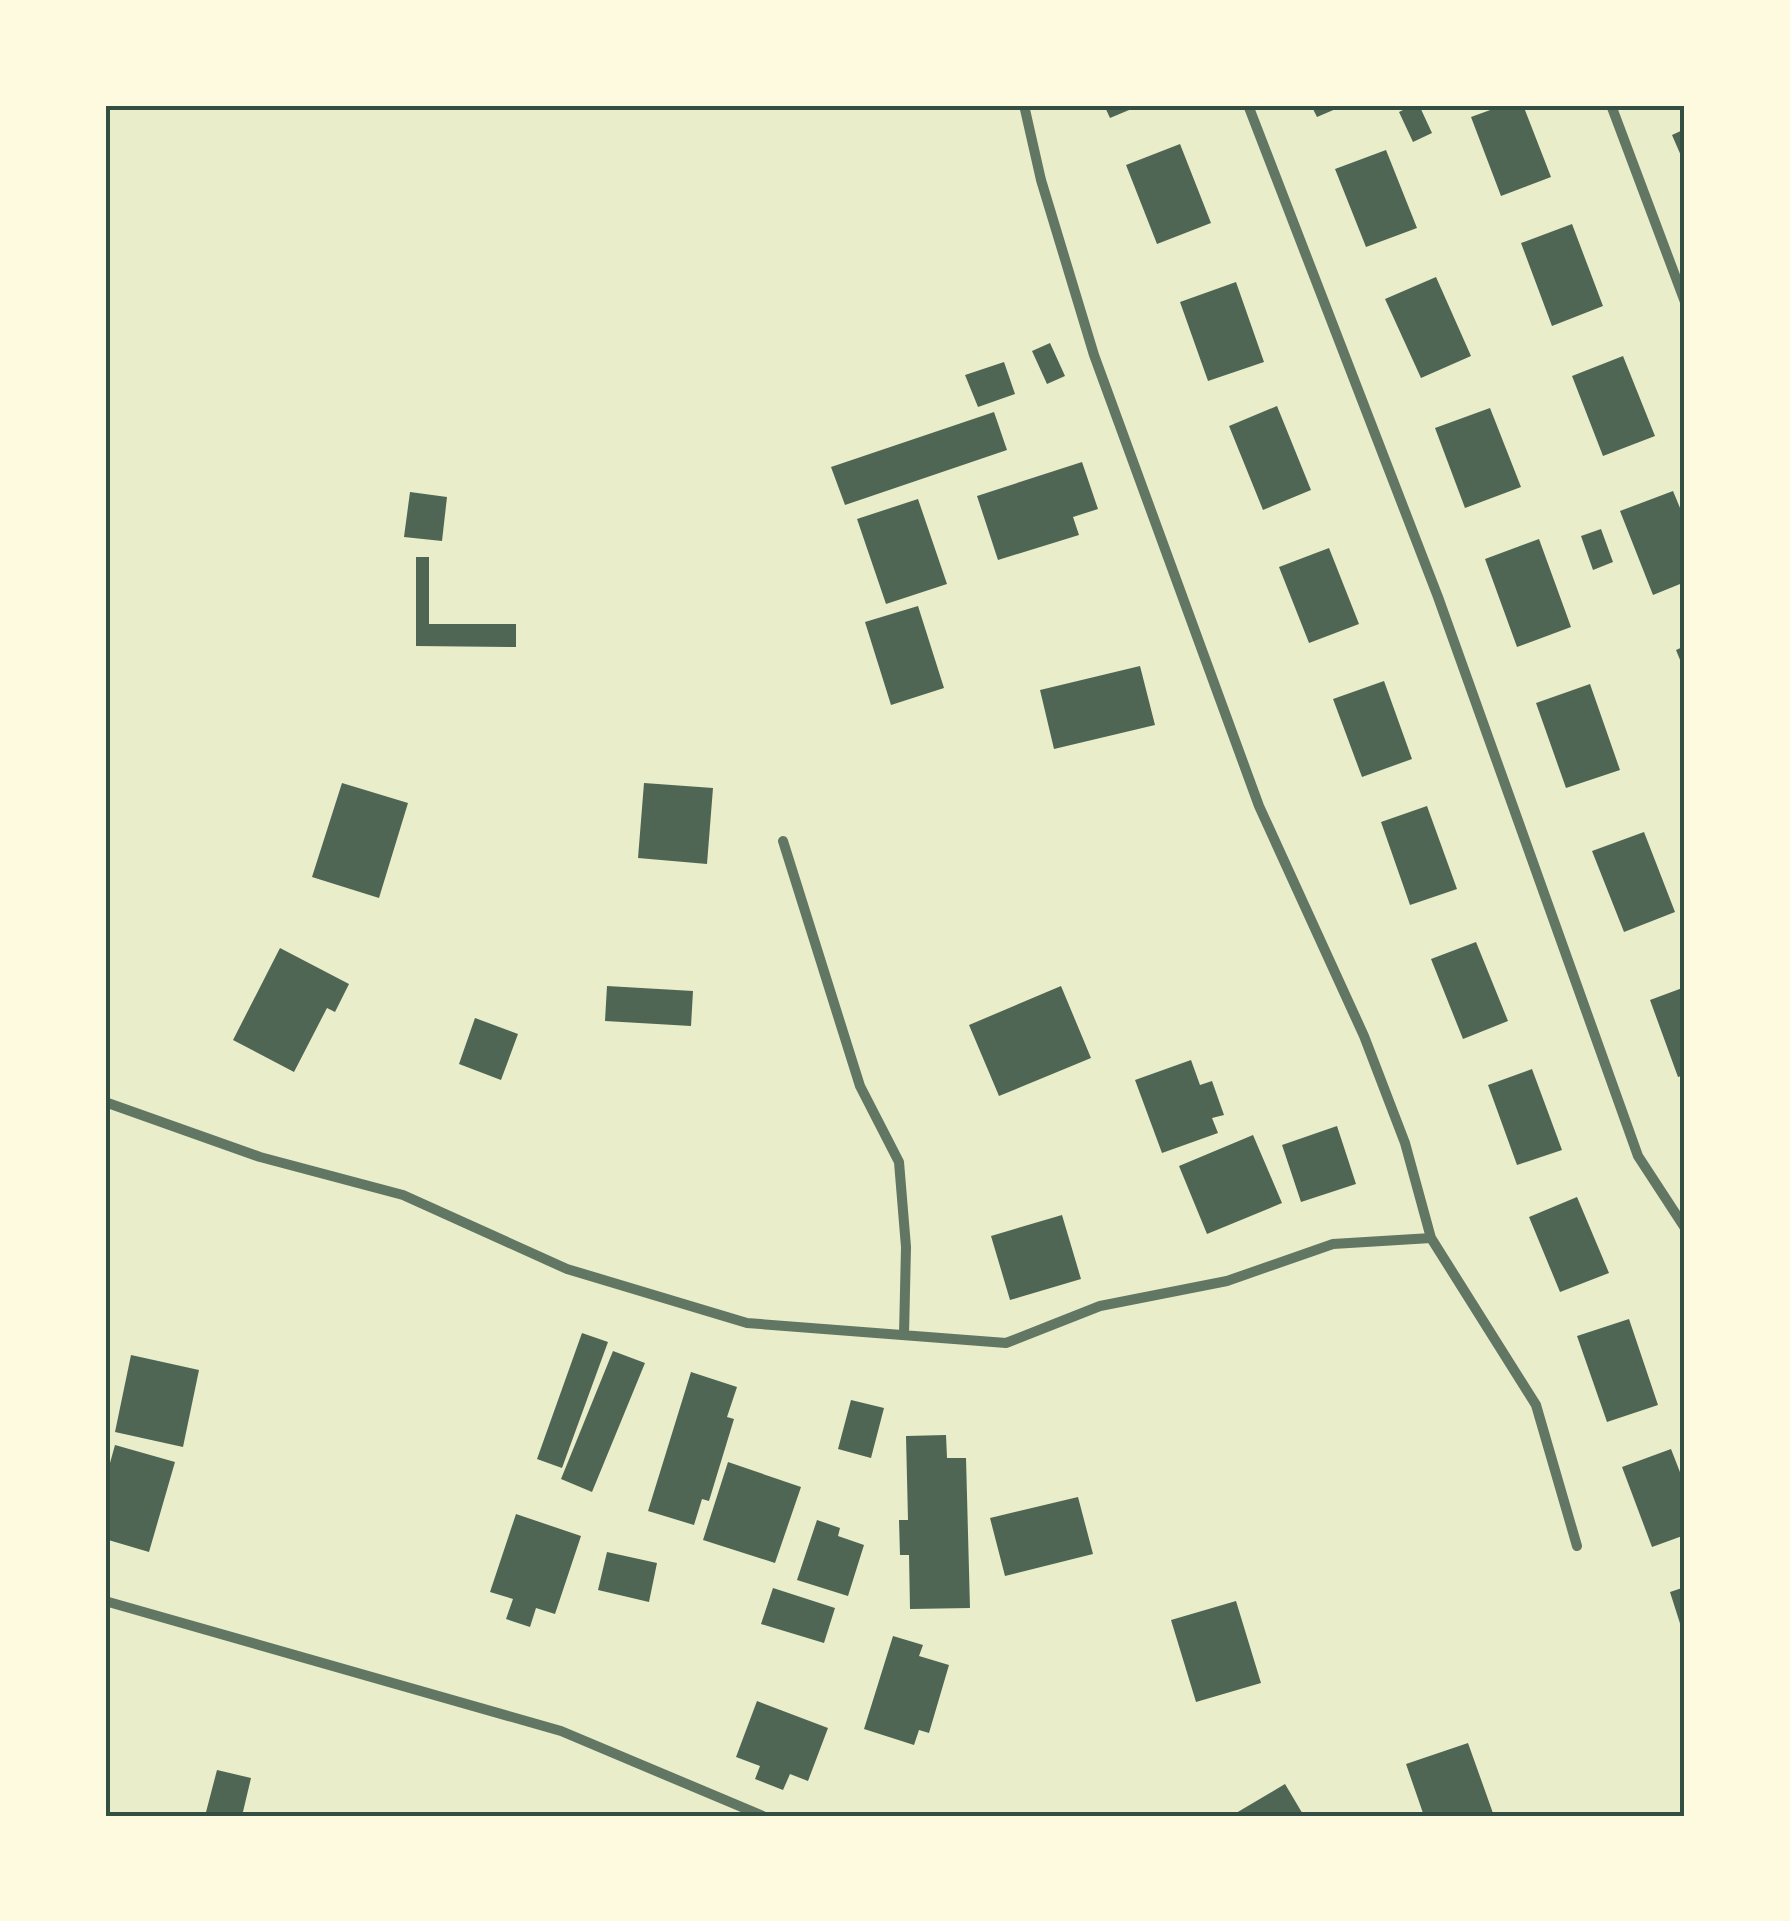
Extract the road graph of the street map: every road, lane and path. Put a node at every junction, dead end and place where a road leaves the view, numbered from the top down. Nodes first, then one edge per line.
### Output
1 (1024, 105) edge
2 (1248, 105) edge
3 (1611, 105) edge
4 (1685, 302) edge
5 (783, 841) dead end
6 (105, 1102) edge
7 (1685, 1228) edge
8 (1430, 1238) junction
9 (904, 1335) junction
10 (1576, 1546) dead end
11 (105, 1601) edge
12 (763, 1816) edge

1 - 8 street
2 - 7 street
3 - 4 street
5 - 9 street
6 - 9 street
8 - 9 street
8 - 10 street
11 - 12 street

